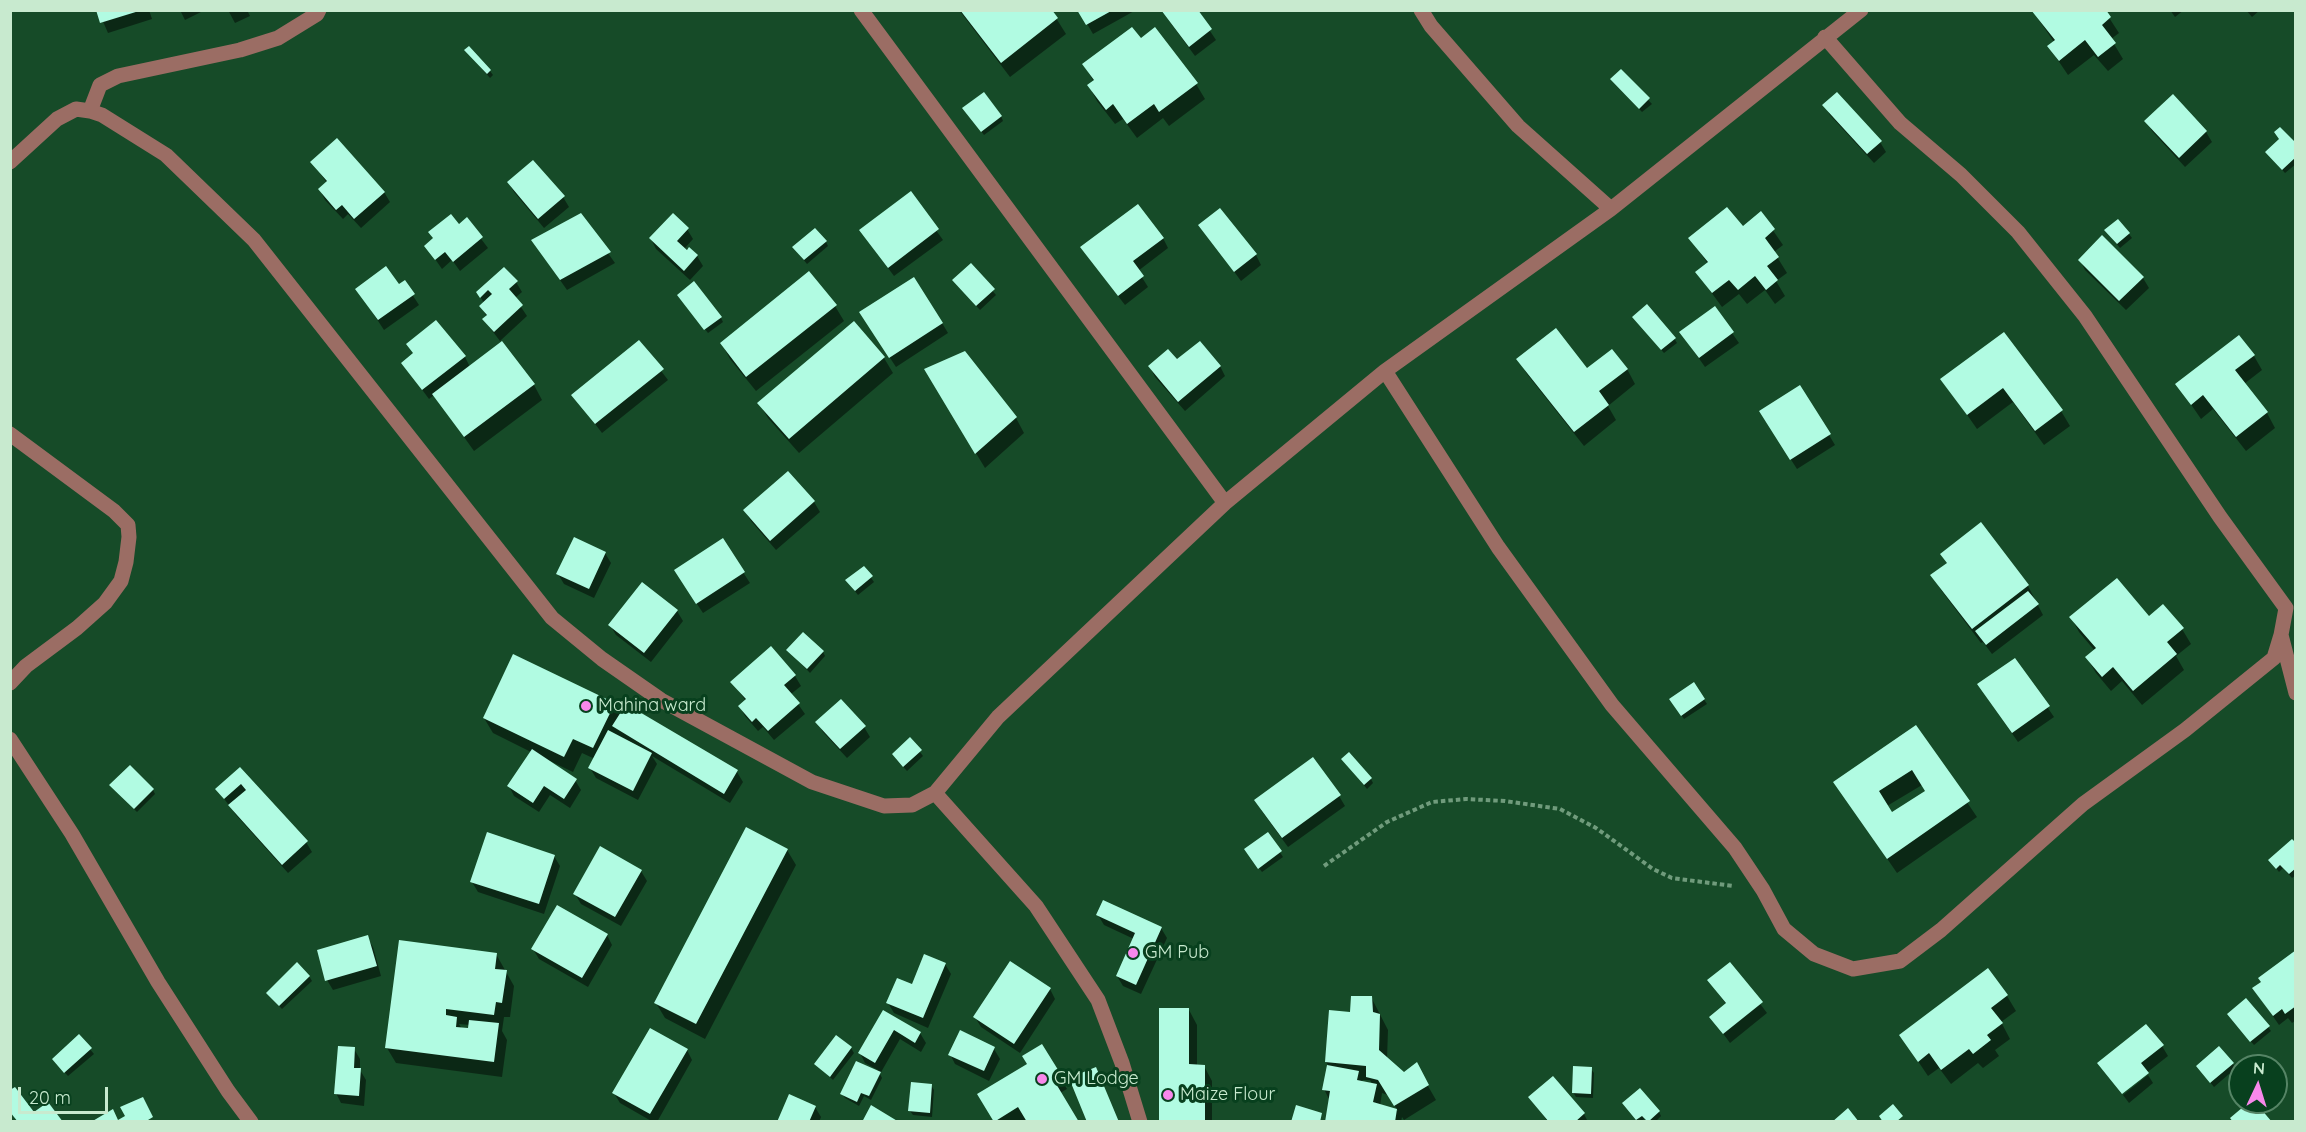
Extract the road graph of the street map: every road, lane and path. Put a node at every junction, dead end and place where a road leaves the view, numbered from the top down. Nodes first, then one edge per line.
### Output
1 (319, 10) edge
2 (861, 10) edge
3 (1421, 10) edge
4 (1861, 10) edge
5 (1825, 37) junction
6 (90, 111) junction
7 (10, 162) edge
8 (1611, 208) junction
9 (1385, 371) junction
10 (10, 434) edge
11 (1225, 503) junction
12 (2291, 606) edge
13 (2281, 635) junction
14 (10, 683) edge
15 (2295, 693) edge
16 (10, 739) edge
17 (935, 793) junction
18 (1324, 866) dead end
19 (1763, 890) junction
20 (251, 1122) edge
21 (1140, 1122) edge

1 - 6 street
2 - 11 street
3 - 8 street
4 - 5 street
5 - 8 street
5 - 12 street
6 - 7 street
6 - 17 street
8 - 9 street
9 - 11 street
9 - 19 street
10 - 14 street
11 - 17 street
12 - 13 street
13 - 15 street
13 - 19 street
16 - 20 street
17 - 21 street
18 - 19 path

